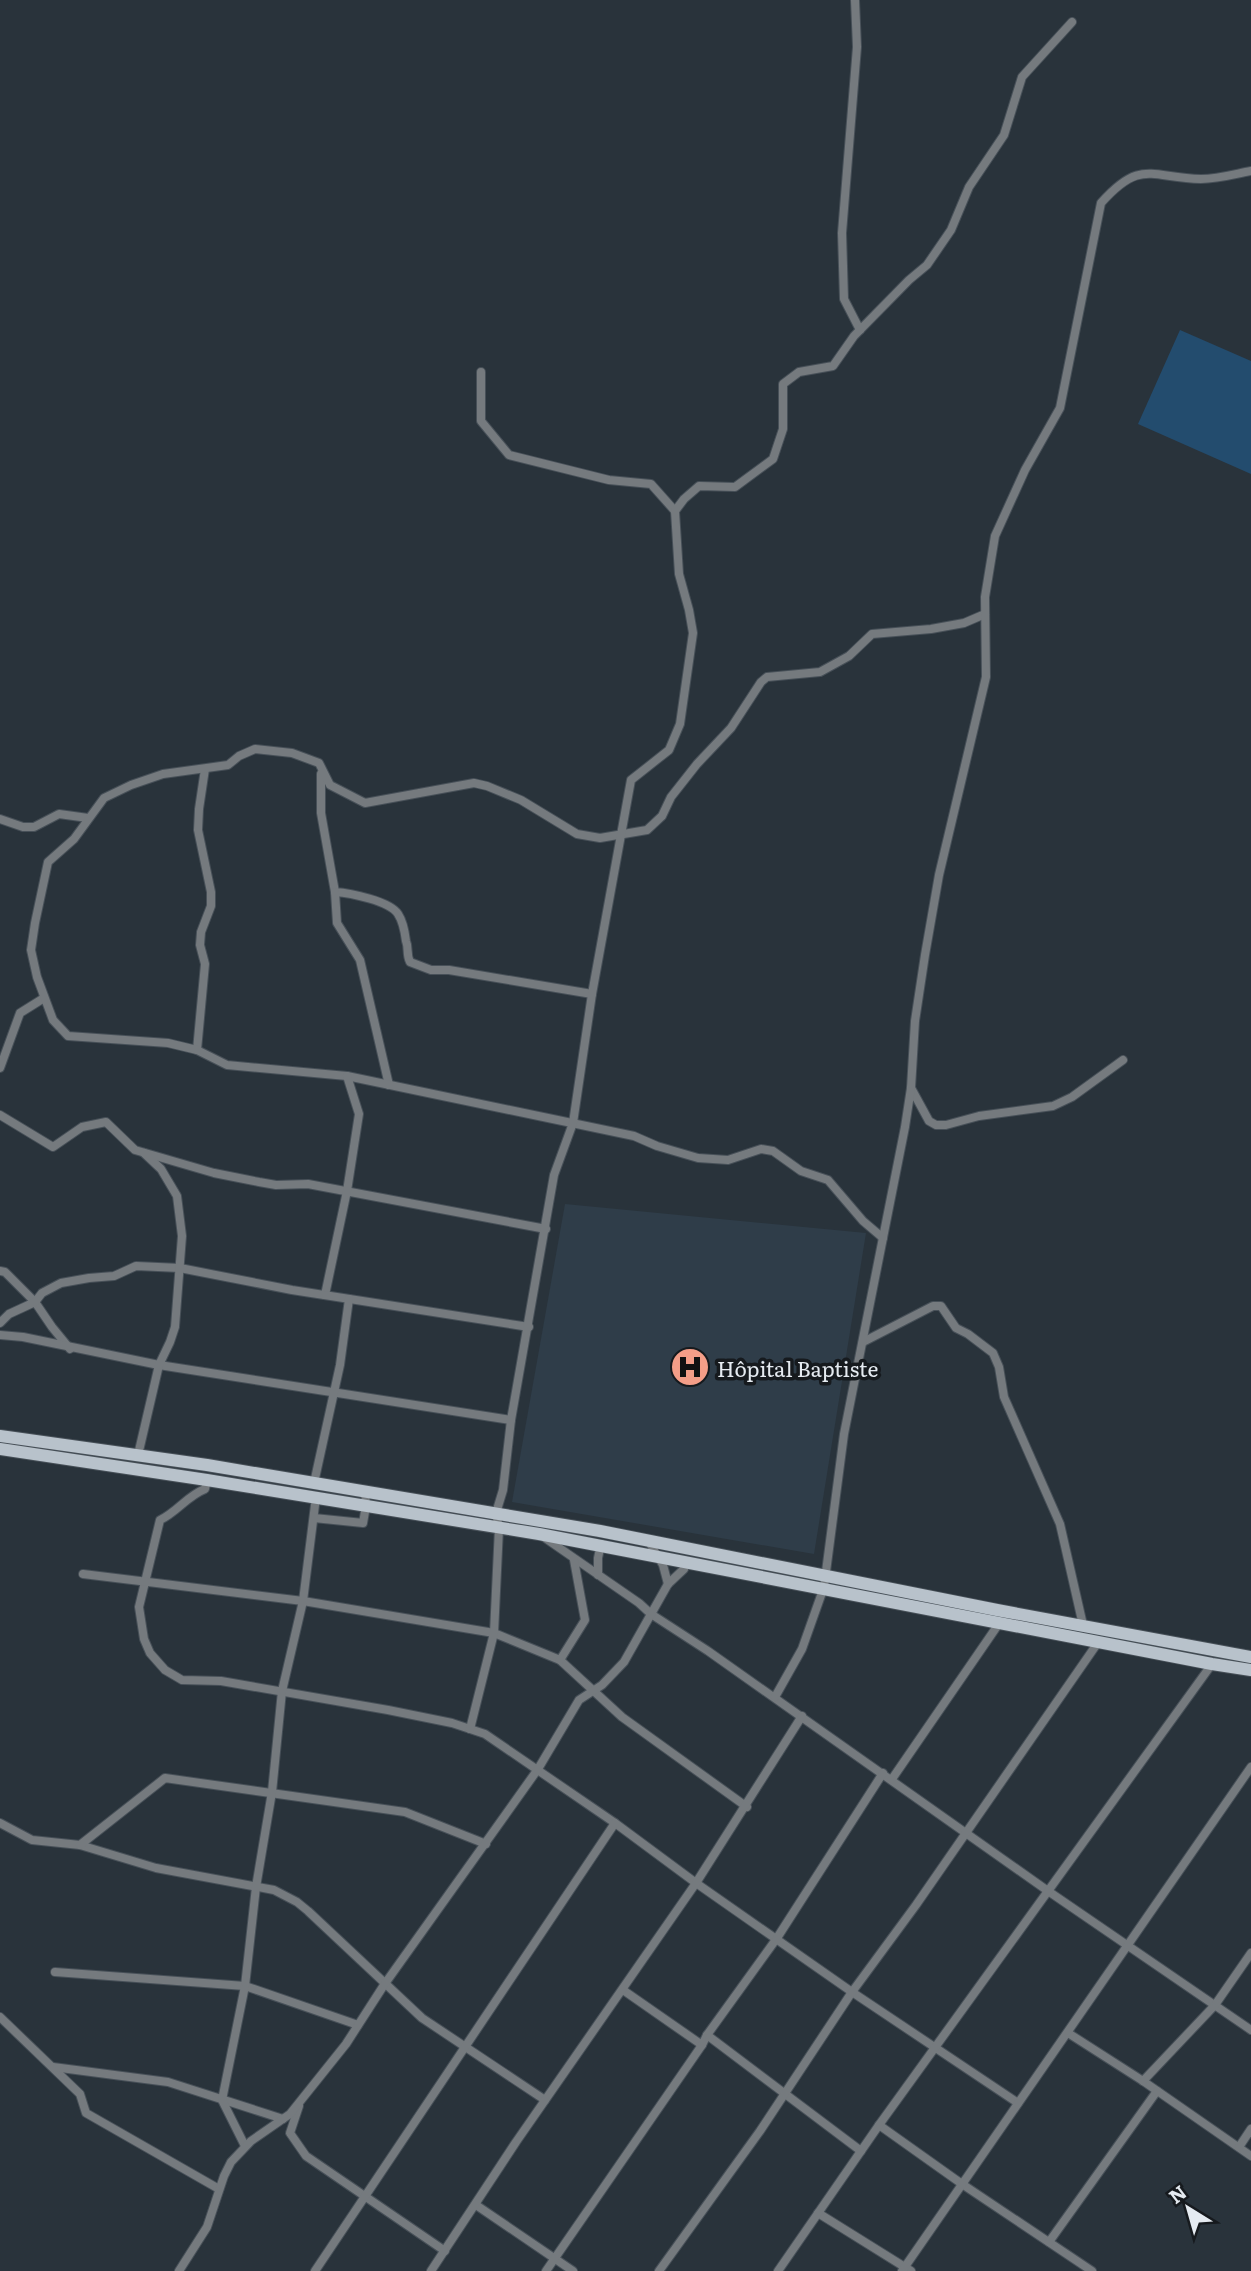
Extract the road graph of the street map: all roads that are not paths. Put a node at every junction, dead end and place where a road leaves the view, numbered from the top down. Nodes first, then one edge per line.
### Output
1 (855, 0) edge
2 (1072, 22) dead end
3 (1251, 171) edge
4 (860, 330) junction
5 (481, 372) dead end
6 (675, 511) junction
7 (985, 614) junction
8 (205, 769) junction
9 (321, 770) junction
10 (0, 818) edge
11 (88, 818) junction
12 (621, 836) junction
13 (335, 892) junction
14 (592, 994) junction
15 (44, 998) junction
16 (197, 1050) junction
17 (1123, 1060) dead end
18 (0, 1068) edge
19 (347, 1076) junction
20 (389, 1085) junction
21 (911, 1088) junction
22 (0, 1115) edge
23 (573, 1123) junction
24 (141, 1151) junction
25 (347, 1191) junction
26 (546, 1230) junction
27 (883, 1238) junction
28 (180, 1268) junction
29 (0, 1271) edge
30 (325, 1295) junction
31 (349, 1299) junction
32 (35, 1302) junction
33 (0, 1323) edge
34 (529, 1327) junction
35 (0, 1335) edge
36 (863, 1342) junction
37 (70, 1349) junction
38 (159, 1365) junction
39 (334, 1393) junction
40 (511, 1420) junction
41 (0, 1436) edge
42 (0, 1449) edge
43 (138, 1455) junction
44 (207, 1480) junction
45 (314, 1483) junction
46 (365, 1491) junction
47 (316, 1497) junction
48 (366, 1506) junction
49 (496, 1513) junction
50 (314, 1518) junction
51 (499, 1528) junction
52 (600, 1531) junction
53 (539, 1534) junction
54 (649, 1542) junction
55 (601, 1545) junction
56 (659, 1557) junction
57 (574, 1560) junction
58 (687, 1561) junction
59 (83, 1574) dead end
60 (598, 1575) junction
61 (145, 1581) junction
62 (824, 1582) junction
63 (668, 1584) junction
64 (303, 1601) junction
65 (650, 1614) junction
66 (1000, 1622) junction
67 (1083, 1625) junction
68 (494, 1633) junction
69 (1099, 1641) junction
70 (1251, 1657) edge
71 (560, 1660) junction
72 (1212, 1664) junction
73 (1251, 1670) edge
74 (595, 1690) junction
75 (282, 1692) junction
76 (775, 1697) junction
77 (802, 1716) junction
78 (470, 1729) junction
79 (538, 1769) junction
80 (1250, 1770) edge
81 (883, 1773) junction
82 (892, 1779) junction
83 (272, 1792) junction
84 (747, 1807) junction
85 (0, 1823) edge
86 (615, 1823) junction
87 (968, 1832) junction
88 (486, 1844) junction
89 (79, 1845) junction
90 (696, 1883) junction
91 (256, 1887) junction
92 (1048, 1891) junction
93 (777, 1938) junction
94 (1129, 1945) junction
95 (1251, 1953) edge
96 (55, 1972) dead end
97 (384, 1984) junction
98 (245, 1986) junction
99 (623, 1990) junction
100 (852, 1992) junction
101 (1215, 2005) junction
102 (0, 2017) edge
103 (358, 2025) junction
104 (1251, 2030) edge
105 (1068, 2033) junction
106 (707, 2035) junction
107 (465, 2045) junction
108 (702, 2045) junction
109 (936, 2047) junction
110 (52, 2067) junction
111 (1143, 2081) junction
112 (1157, 2091) junction
113 (786, 2094) junction
114 (222, 2100) junction
115 (545, 2100) junction
116 (299, 2103) junction
117 (1018, 2103) junction
118 (283, 2119) junction
119 (880, 2125) junction
120 (1251, 2129) edge
121 (245, 2146) junction
122 (1239, 2147) junction
123 (861, 2151) junction
124 (1251, 2156) edge
125 (962, 2184) junction
126 (219, 2189) junction
127 (365, 2196) junction
128 (476, 2204) junction
129 (818, 2213) junction
130 (1049, 2242) junction
131 (445, 2251) junction
132 (555, 2258) junction
133 (906, 2270) edge
134 (179, 2271) edge
135 (315, 2271) edge
136 (431, 2271) edge
137 (546, 2271) edge
138 (573, 2271) edge
139 (659, 2271) edge
140 (778, 2271) edge
141 (1092, 2271) edge

1 - 4 street
2 - 4 street
3 - 7 street
4 - 6 street
5 - 6 street
6 - 12 street
7 - 12 street
7 - 21 street
8 - 9 street
8 - 11 street
8 - 16 street
9 - 12 street
9 - 13 street
10 - 11 street
11 - 15 street
12 - 14 street
13 - 14 street
13 - 20 street
14 - 23 street
15 - 16 street
15 - 18 street
16 - 19 street
17 - 21 street
19 - 20 street
19 - 25 street
20 - 23 street
21 - 27 street
22 - 24 street
23 - 26 street
23 - 27 street
24 - 25 street
24 - 28 street
25 - 26 street
25 - 30 street
26 - 34 street
27 - 36 street
28 - 30 street
28 - 32 street
28 - 38 street
29 - 32 street
30 - 31 street
31 - 34 street
31 - 39 street
32 - 33 street
32 - 37 street
34 - 40 street
35 - 37 street
36 - 62 street
36 - 67 street
37 - 38 street
38 - 39 street
38 - 43 street
39 - 40 street
39 - 45 street
40 - 49 street
41 - 43 main road
42 - 44 main road
43 - 45 main road
44 - 47 main road
44 - 61 street
45 - 46 main road
46 - 48 street
46 - 49 main road
47 - 48 main road
47 - 50 street
48 - 50 street
48 - 51 main road
49 - 51 street
49 - 52 main road
50 - 64 street
51 - 53 main road
51 - 68 street
52 - 54 main road
52 - 55 street
53 - 55 main road
53 - 57 street
54 - 56 street
54 - 62 main road
55 - 56 main road
55 - 60 street
56 - 58 main road
56 - 63 street
57 - 60 street
57 - 71 street
58 - 62 main road
58 - 63 street
59 - 61 street
60 - 65 street
61 - 64 street
61 - 75 street
62 - 66 main road
62 - 67 main road
62 - 76 street
63 - 65 street
64 - 68 street
64 - 75 street
65 - 74 street
65 - 76 street
66 - 69 main road
66 - 82 street
67 - 70 main road
68 - 71 street
68 - 78 street
69 - 72 main road
69 - 87 street
71 - 74 street
72 - 73 main road
72 - 92 street
74 - 79 street
74 - 84 street
75 - 78 street
75 - 83 street
76 - 77 street
77 - 81 street
77 - 84 street
78 - 79 street
79 - 86 street
79 - 88 street
80 - 94 street
81 - 82 street
81 - 93 street
82 - 87 street
83 - 88 street
83 - 89 street
83 - 91 street
84 - 90 street
85 - 89 street
86 - 90 street
86 - 107 street
87 - 92 street
87 - 100 street
88 - 97 street
89 - 91 street
90 - 93 street
90 - 99 street
91 - 97 street
91 - 98 street
92 - 94 street
92 - 109 street
93 - 100 street
93 - 106 street
94 - 101 street
94 - 105 street
95 - 101 street
96 - 98 street
97 - 103 street
97 - 107 street
98 - 103 street
98 - 114 street
99 - 108 street
99 - 115 street
100 - 109 street
100 - 113 street
101 - 104 street
101 - 111 street
102 - 110 street
103 - 116 street
105 - 111 street
105 - 117 street
106 - 108 street
106 - 113 street
107 - 115 street
107 - 127 street
108 - 132 street
109 - 117 street
109 - 119 street
110 - 114 street
110 - 126 street
111 - 112 street
112 - 122 street
112 - 130 street
113 - 123 street
113 - 139 street
114 - 118 street
114 - 121 street
115 - 128 street
116 - 118 street
116 - 127 street
117 - 125 street
118 - 121 street
119 - 123 street
119 - 125 street
120 - 122 street
121 - 126 street
122 - 124 street
123 - 129 street
125 - 130 street
125 - 133 street
126 - 134 street
127 - 131 street
127 - 135 street
128 - 131 street
128 - 132 street
129 - 133 street
129 - 140 street
130 - 141 street
131 - 136 street
132 - 137 street
132 - 138 street

